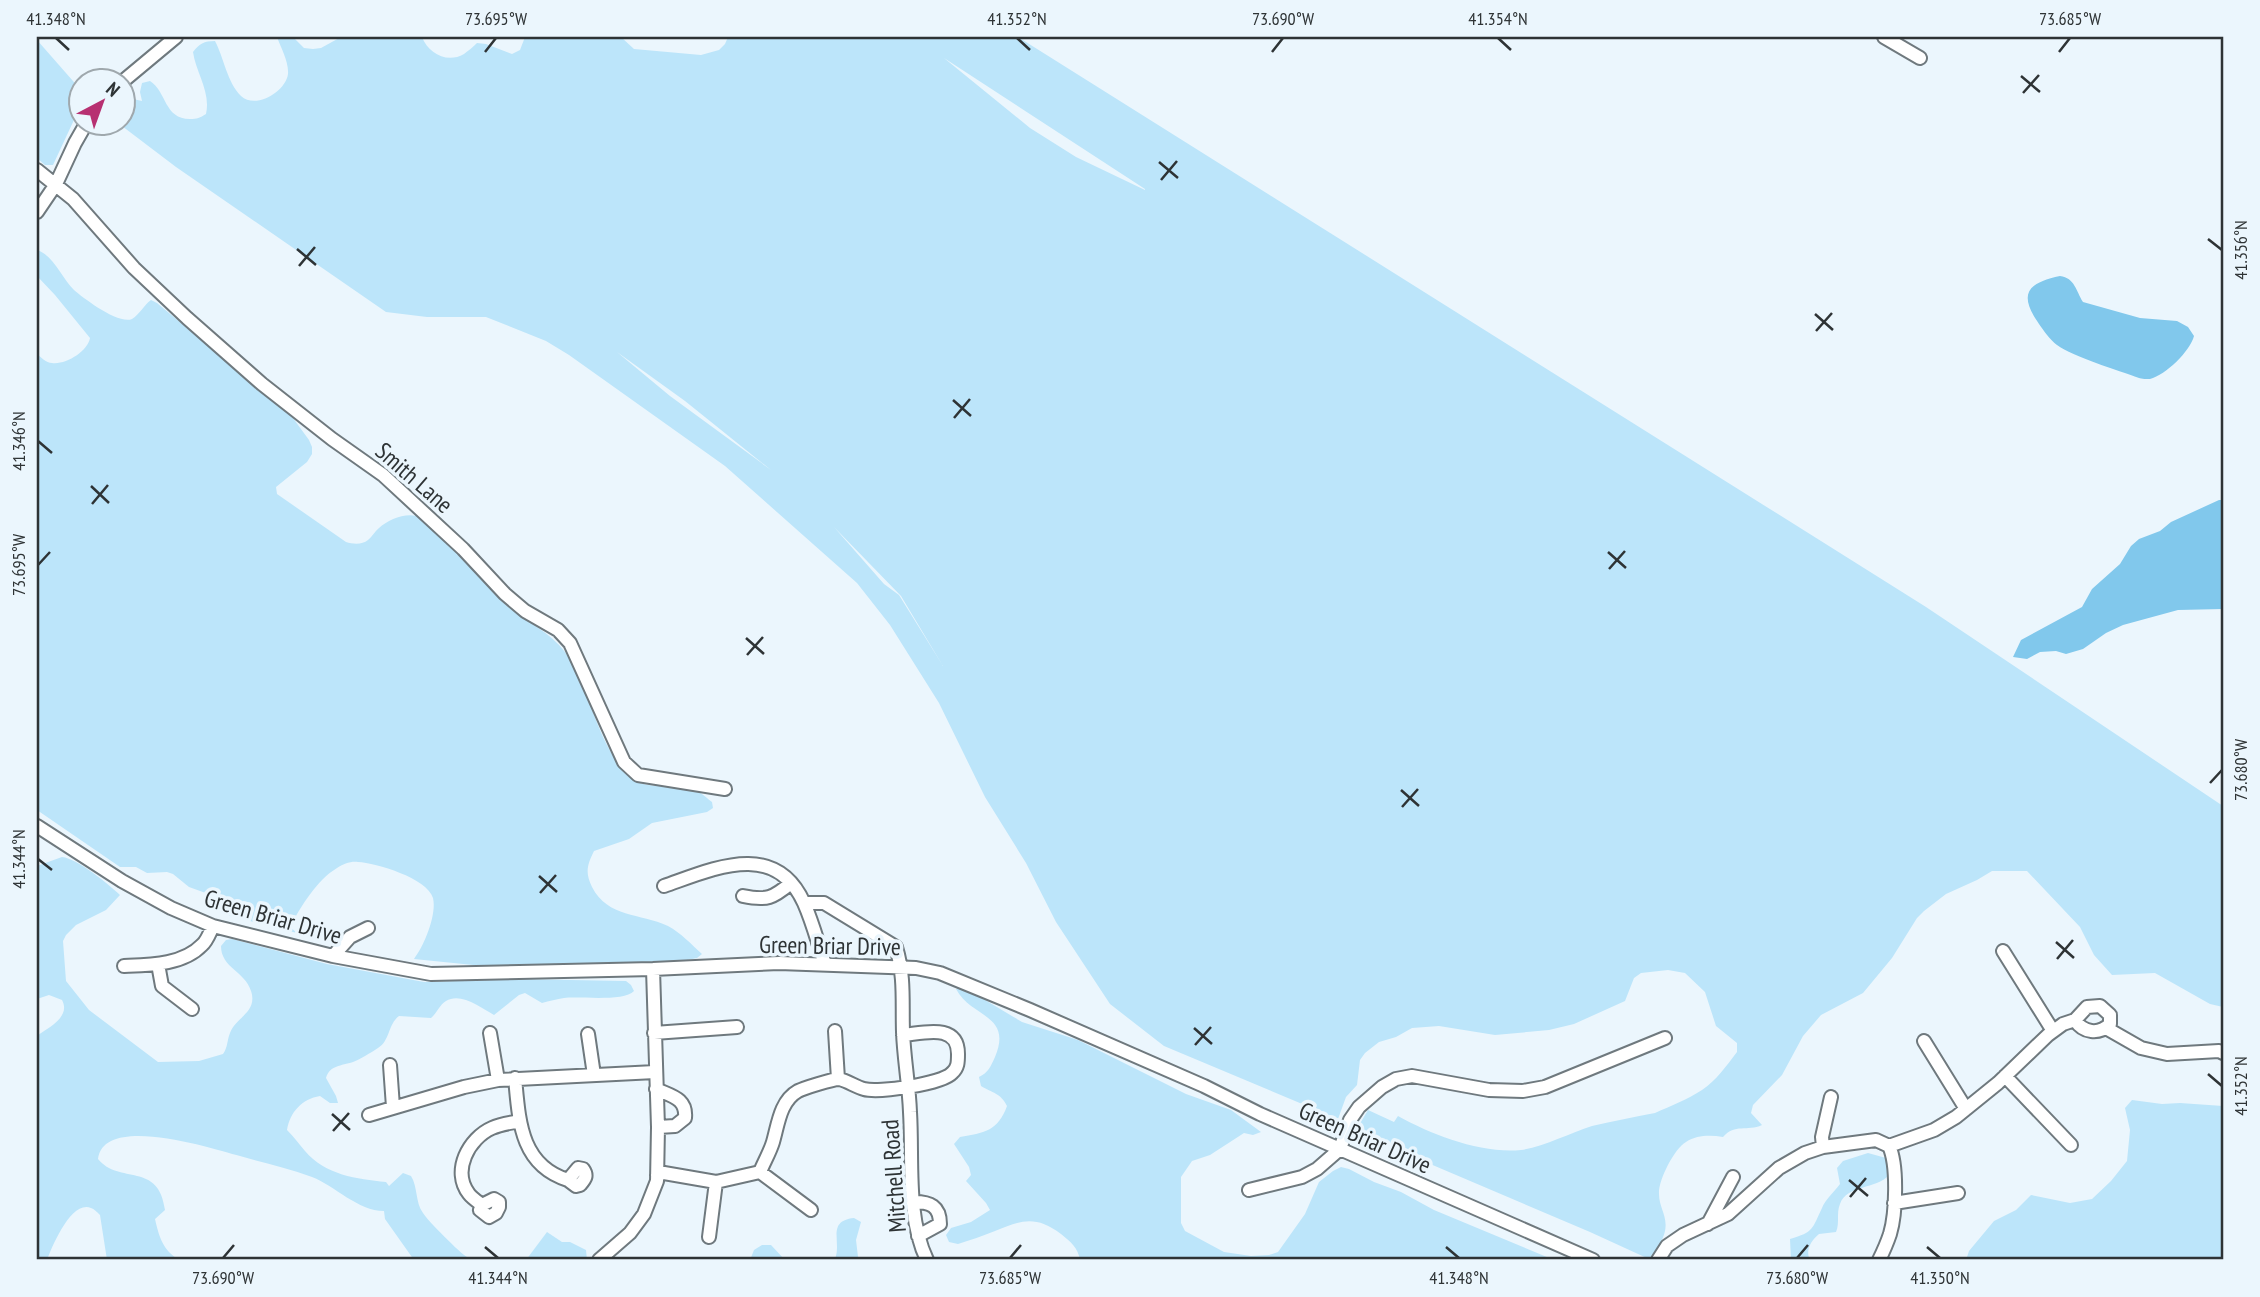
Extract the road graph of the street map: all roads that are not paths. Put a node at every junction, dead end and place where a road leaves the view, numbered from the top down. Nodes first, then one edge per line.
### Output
1 (176, 37) edge
2 (1884, 37) edge
3 (1920, 58) dead end
4 (136, 70) edge
5 (79, 136) edge
6 (37, 170) edge
7 (56, 184) junction
8 (37, 212) edge
9 (725, 789) dead end
10 (37, 826) edge
11 (791, 883) junction
12 (664, 886) dead end
13 (743, 896) dead end
14 (804, 903) junction
15 (213, 926) junction
16 (368, 928) dead end
17 (2003, 951) dead end
18 (333, 956) junction
19 (158, 964) junction
20 (825, 964) junction
21 (124, 966) dead end
22 (653, 969) junction
23 (902, 969) junction
24 (192, 1009) dead end
25 (2075, 1020) junction
26 (737, 1027) dead end
27 (2106, 1028) junction
28 (835, 1031) dead end
29 (2053, 1031) junction
30 (490, 1033) dead end
31 (654, 1033) junction
32 (587, 1034) dead end
33 (903, 1035) junction
34 (1665, 1038) dead end
35 (1924, 1041) dead end
36 (2223, 1053) edge
37 (390, 1065) dead end
38 (655, 1072) junction
39 (594, 1075) junction
40 (2005, 1076) junction
41 (515, 1078) junction
42 (838, 1079) junction
43 (498, 1080) junction
44 (908, 1087) junction
45 (656, 1089) junction
46 (1831, 1097) dead end
47 (393, 1107) junction
48 (1966, 1109) junction
49 (369, 1115) dead end
50 (520, 1121) junction
51 (658, 1127) junction
52 (2071, 1145) dead end
53 (1889, 1146) junction
54 (1823, 1147) junction
55 (1339, 1149) junction
56 (760, 1172) junction
57 (657, 1175) junction
58 (1733, 1177) dead end
59 (568, 1180) dead end
60 (716, 1182) junction
61 (1249, 1190) dead end
62 (1958, 1193) dead end
63 (914, 1202) junction
64 (1894, 1203) junction
65 (482, 1205) dead end
66 (811, 1210) dead end
67 (1707, 1225) junction
68 (918, 1236) junction
69 (709, 1237) dead end
70 (599, 1260) edge
71 (927, 1260) edge
72 (1593, 1260) edge
73 (1658, 1260) edge
74 (1879, 1260) edge

1 - 4 street
2 - 3 street
5 - 7 street
6 - 7 street, Smith Lane
7 - 8 street
7 - 9 street, Smith Lane
10 - 15 street, Green Briar Drive
11 - 12 street
11 - 13 street
11 - 14 street
14 - 20 street
14 - 23 street
15 - 18 street, Green Briar Drive
15 - 19 street
16 - 18 street
17 - 29 street
18 - 22 street, Green Briar Drive
19 - 21 street
19 - 24 street
20 - 22 street, Green Briar Drive
20 - 23 street, Green Briar Drive
22 - 31 street
23 - 33 street, Mitchell Road
23 - 55 street, Green Briar Drive
25 - 27 street
25 - 27 street
25 - 29 street
26 - 31 street
27 - 36 street
28 - 42 street
29 - 40 street
30 - 43 street
31 - 38 street
32 - 39 street
33 - 44 street, Mitchell Road
33 - 44 street, Mitchell Road
34 - 55 street
35 - 48 street
37 - 47 street
38 - 39 street
38 - 45 street
39 - 41 street
40 - 48 street
40 - 52 street
41 - 43 street
41 - 50 street
42 - 44 street, Mitchell Road
42 - 56 street
43 - 47 street
44 - 63 street, Mitchell Road
45 - 51 street
45 - 51 street
46 - 54 street
47 - 49 street
48 - 53 street
50 - 59 street
50 - 65 street
51 - 57 street
53 - 54 street
53 - 64 street
54 - 67 street
55 - 61 street
55 - 72 street, Green Briar Drive
56 - 60 street
56 - 66 street
57 - 60 street
57 - 70 street
58 - 67 street
60 - 69 street
62 - 64 street
63 - 68 street, Mitchell Road
63 - 68 street
64 - 74 street
67 - 73 street
68 - 71 street, Mitchell Road

